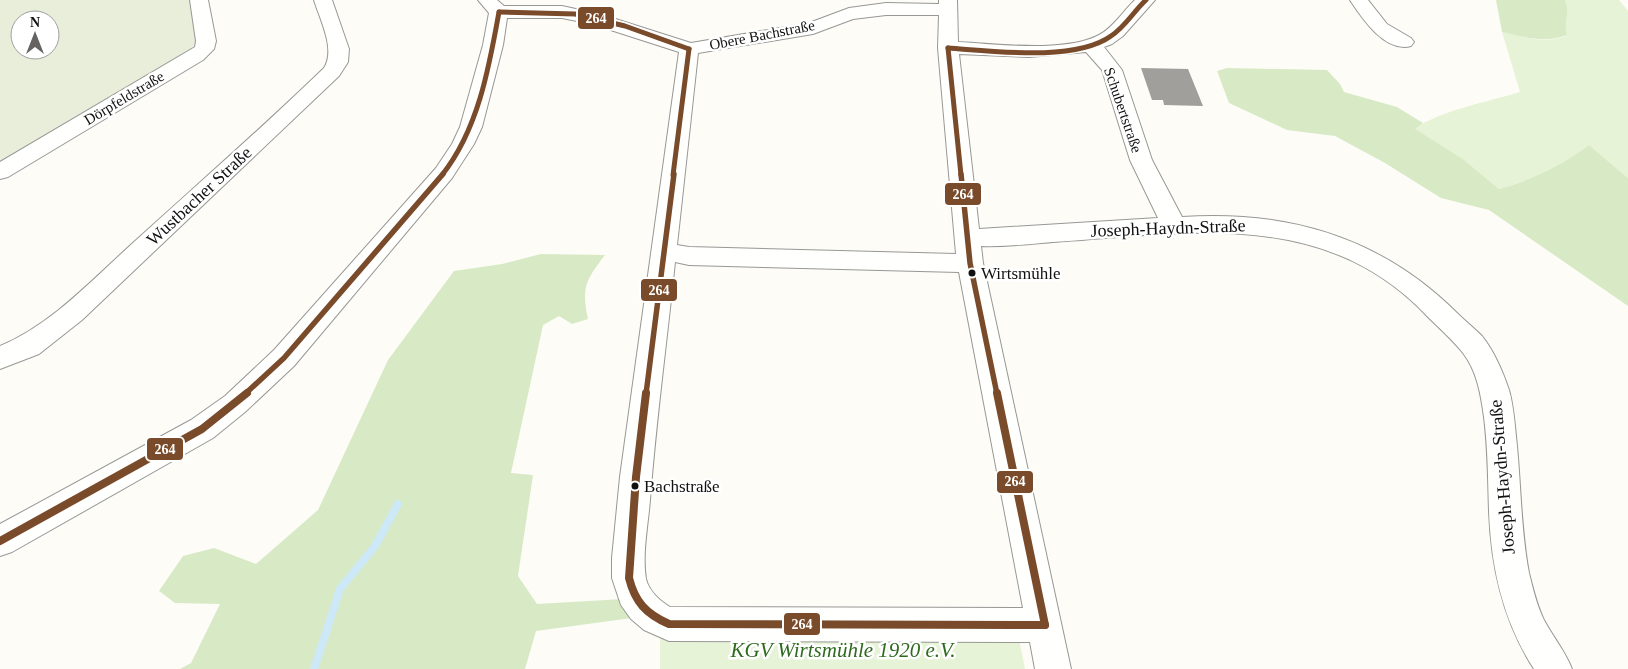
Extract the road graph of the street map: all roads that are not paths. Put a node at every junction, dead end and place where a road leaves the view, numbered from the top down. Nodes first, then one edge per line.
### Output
1 (199, 0) edge
2 (323, 0) edge
3 (1146, 0) edge
4 (1359, 0) edge
5 (948, 5) edge
6 (493, 6) edge
7 (1404, 42) dead end
8 (1091, 46) junction
9 (948, 48) junction
10 (689, 49) junction
11 (0, 172) edge
12 (1174, 226) junction
13 (968, 250) junction
14 (665, 251) junction
15 (0, 358) edge
16 (0, 541) edge
17 (1045, 625) junction
18 (1053, 669) edge
19 (1554, 669) edge

1 - 11 street, Dörpfeldstraße
2 - 15 street, Wustbacher Straße
3 - 8 street
4 - 7 street
5 - 9 street
5 - 10 street, Obere Bachstraße
6 - 10 street
6 - 16 street
8 - 9 street, Schubertstraße
8 - 12 street, Schubertstraße
9 - 13 street
10 - 14 street, Obere Bachstraße
12 - 13 street, Joseph-Haydn-Straße
12 - 19 street, Joseph-Haydn-Straße
13 - 14 street
13 - 17 street
14 - 17 street
17 - 18 street

